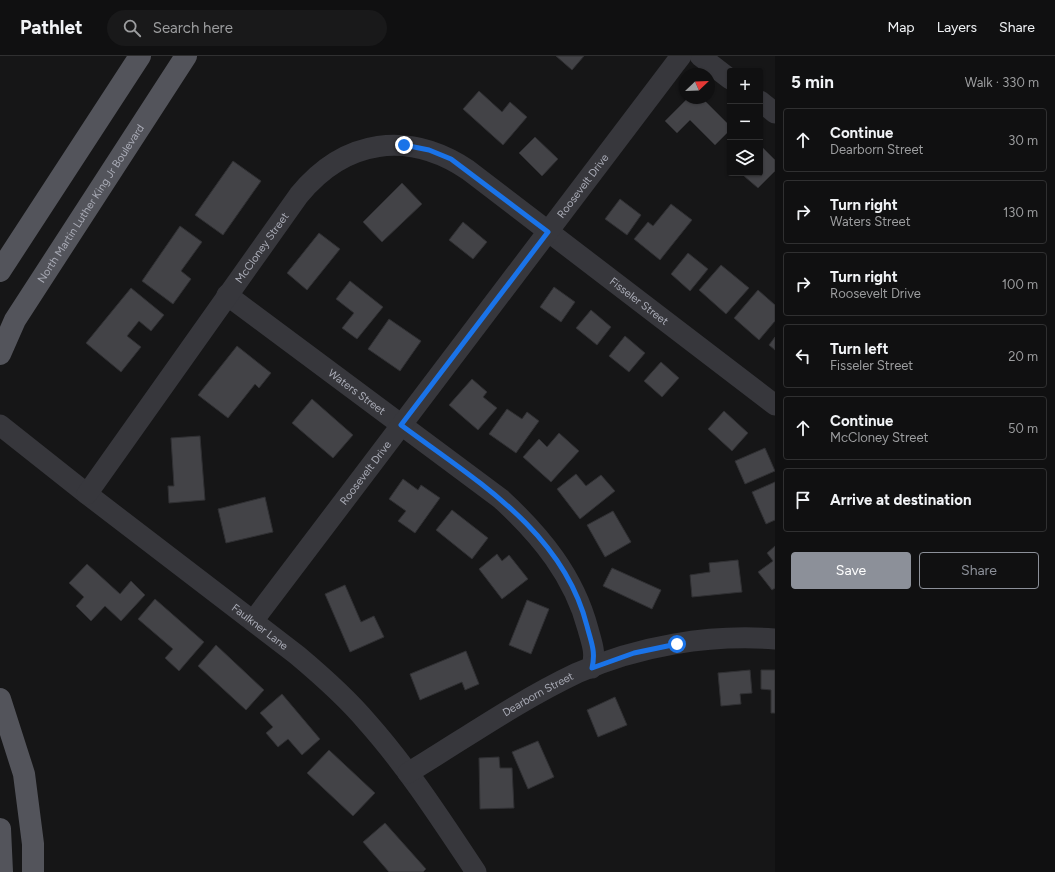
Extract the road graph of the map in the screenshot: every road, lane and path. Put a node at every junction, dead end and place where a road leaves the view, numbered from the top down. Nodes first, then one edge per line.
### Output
1 (140, 56) edge
2 (186, 56) edge
3 (681, 56) edge
4 (700, 56) edge
5 (727, 76) edge
6 (763, 103) edge
7 (775, 113) edge
8 (504, 198) joint
9 (548, 232) junction
10 (0, 271) edge
11 (227, 296) junction
12 (0, 354) edge
13 (775, 406) edge
14 (0, 425) edge
15 (401, 425) junction
16 (86, 494) junction
17 (253, 621) junction
18 (775, 639) edge
19 (592, 668) junction
20 (0, 699) edge
21 (408, 773) junction
22 (0, 829) edge
23 (2, 872) edge
24 (33, 872) edge
25 (476, 872) edge

1 - 10 main road
2 - 12 main road, North Martin Luther King Jr Boulevard
3 - 9 street, Roosevelt Drive
4 - 5 street
6 - 7 street
8 - 9 street, Fisseler Street
8 - 11 street, McCloney Street
9 - 13 street, Fisseler Street
9 - 15 street, Roosevelt Drive
11 - 15 street, Waters Street
11 - 16 street, McCloney Street
14 - 16 street, Faulkner Lane
15 - 17 street, Roosevelt Drive
15 - 19 street, Waters Street
16 - 17 street, Faulkner Lane
17 - 21 street, Faulkner Lane
18 - 19 street, Dearborn Street
19 - 21 street, Dearborn Street
20 - 24 main road
21 - 25 street, Faulkner Lane
22 - 23 main road

